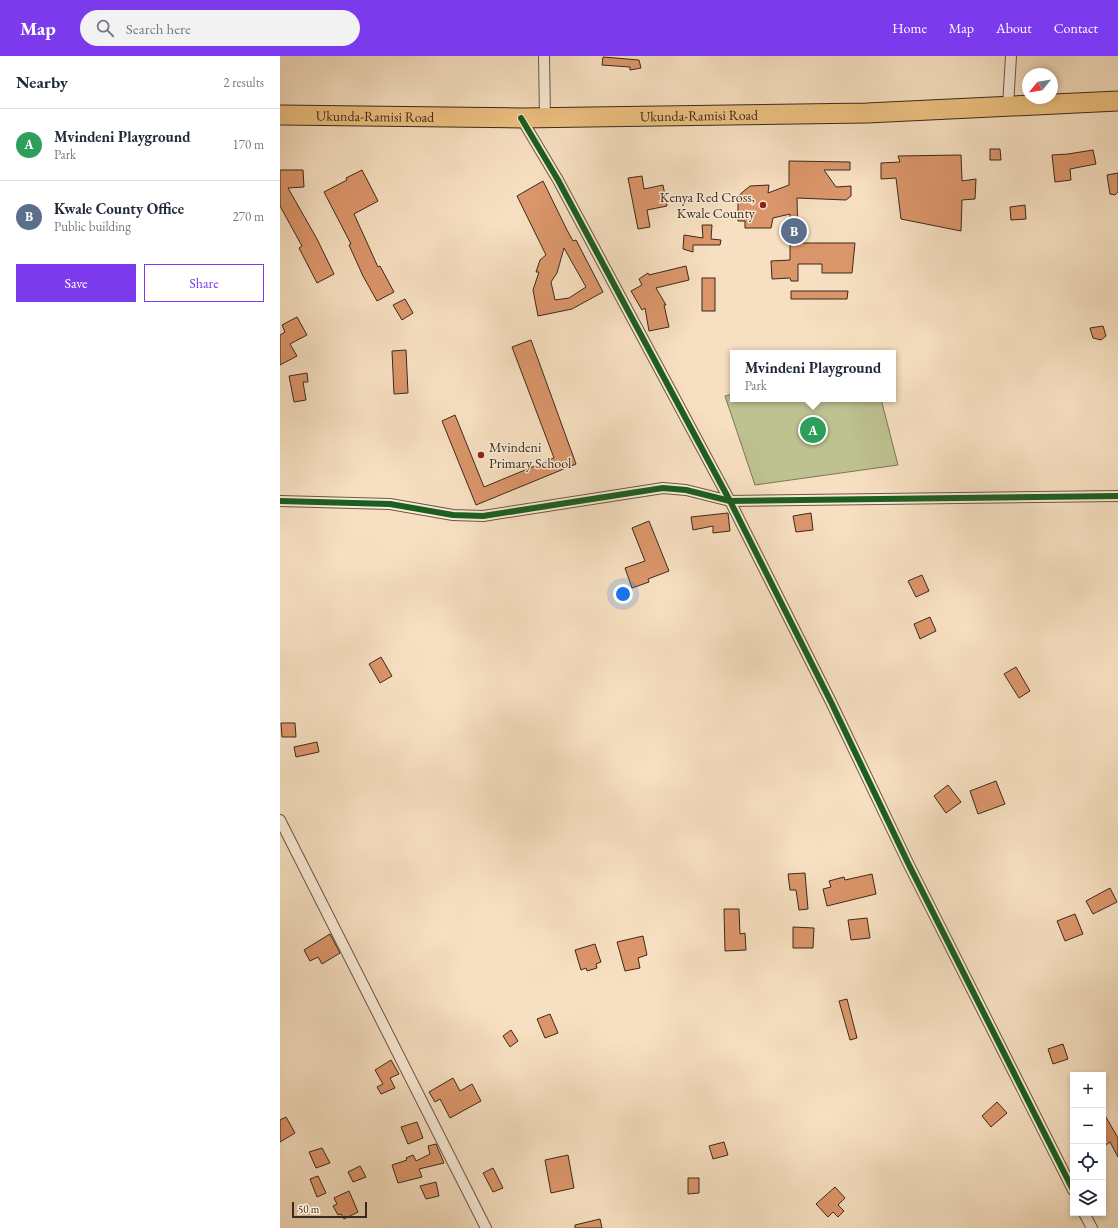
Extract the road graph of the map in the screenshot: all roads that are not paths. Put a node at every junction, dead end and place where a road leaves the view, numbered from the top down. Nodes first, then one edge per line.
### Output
1 (544, 56) edge
2 (1010, 56) edge
3 (1118, 101) edge
4 (1008, 106) junction
5 (280, 115) edge
6 (545, 117) junction
7 (521, 118) junction
8 (1118, 496) edge
9 (280, 501) edge
10 (730, 501) junction
11 (280, 820) edge
12 (1070, 1184) edge
13 (1086, 1216) edge
14 (486, 1228) edge
15 (1092, 1228) edge

1 - 6 street
2 - 4 street
3 - 4 highway, Ukunda-Ramisi Road
4 - 6 highway, Ukunda-Ramisi Road
5 - 7 highway, Ukunda-Ramisi Road
6 - 7 highway, Ukunda-Ramisi Road
7 - 10 street
8 - 10 street
9 - 10 street
10 - 12 street
11 - 14 street
13 - 15 street

